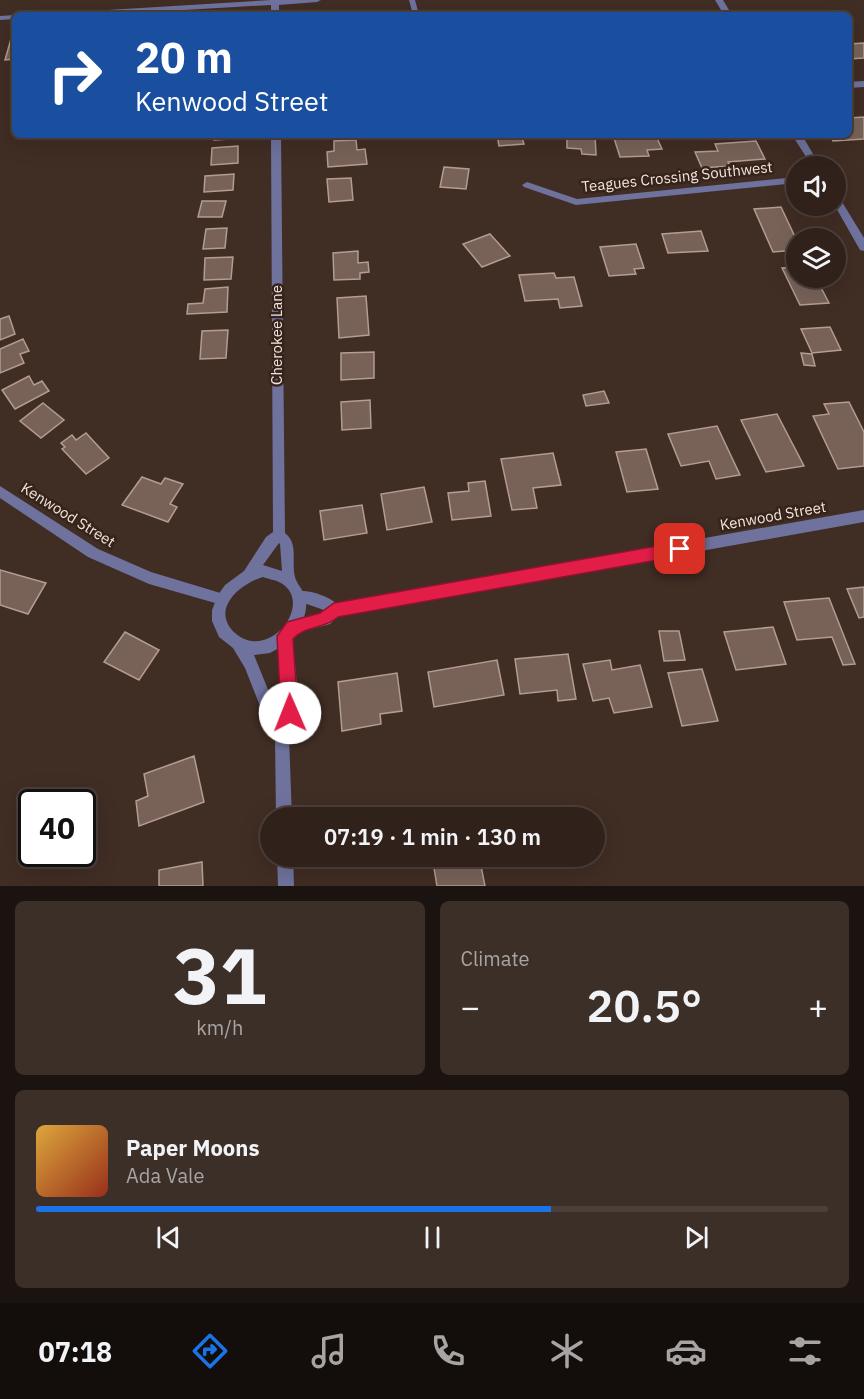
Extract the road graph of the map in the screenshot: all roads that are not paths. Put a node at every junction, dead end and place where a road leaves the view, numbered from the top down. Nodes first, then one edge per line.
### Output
1 (317, 0) edge
2 (275, 1) edge
3 (104, 12) edge
4 (276, 138) edge
5 (799, 138) edge
6 (810, 156) edge
7 (786, 181) edge
8 (527, 185) dead end
9 (846, 216) edge
10 (864, 247) edge
11 (0, 491) edge
12 (864, 516) edge
13 (279, 535) junction
14 (250, 573) junction
15 (289, 580) junction
16 (300, 596) junction
17 (222, 599) junction
18 (334, 610) junction
19 (289, 632) junction
20 (238, 644) junction
21 (282, 734) junction
22 (284, 807) edge
23 (285, 867) edge
24 (286, 886) edge

1 - 2 street
2 - 3 street
4 - 13 street, Cherokee Lane
5 - 6 street
7 - 8 street, Teagues Crossing Southwest
9 - 10 street
11 - 17 street, Kenwood Street
12 - 18 street, Kenwood Street
13 - 14 street
13 - 15 street, Cherokee Lane
14 - 15 street
14 - 17 street
15 - 16 street
16 - 18 street
16 - 19 street
17 - 20 street
18 - 19 street, Kenwood Street
19 - 20 street
19 - 21 street
20 - 21 street
21 - 22 street
23 - 24 street

